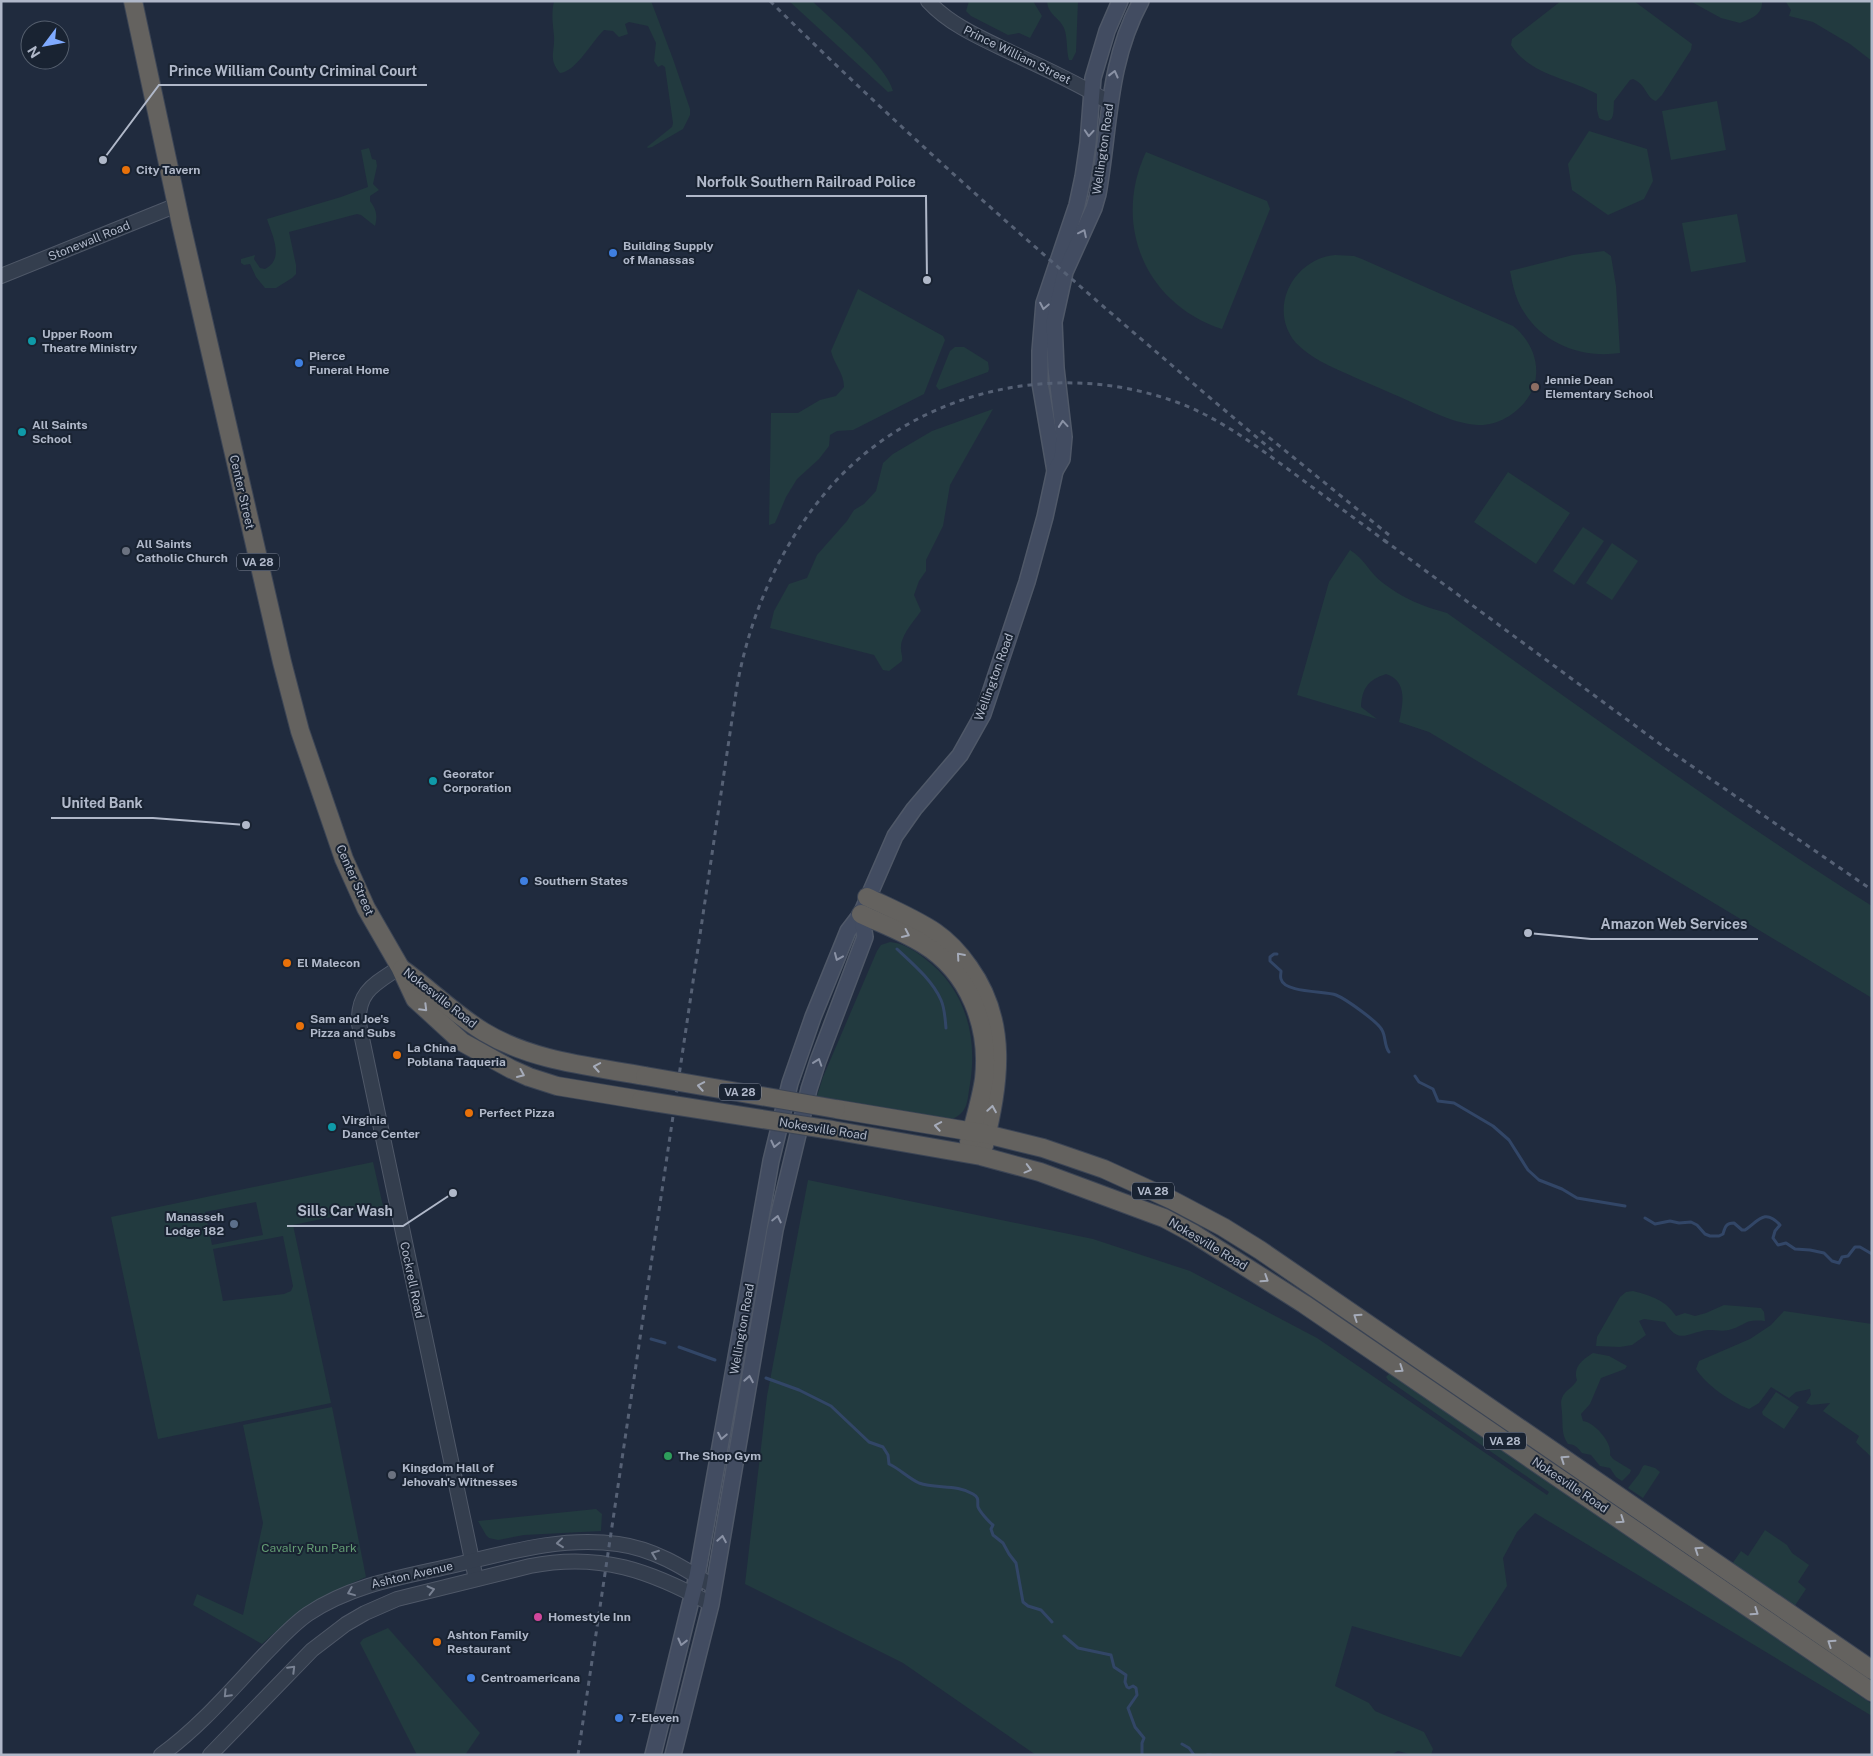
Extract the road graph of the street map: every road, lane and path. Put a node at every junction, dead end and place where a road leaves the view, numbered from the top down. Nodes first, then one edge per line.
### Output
1 (133, 1) edge
2 (928, 1) edge
3 (1120, 1) edge
4 (1141, 1) edge
5 (1091, 92) junction
6 (1110, 103) junction
7 (177, 205) junction
8 (1, 276) edge
9 (1055, 471) junction
10 (867, 897) junction
11 (861, 914) junction
12 (400, 967) junction
13 (979, 1133) junction
14 (974, 1154) junction
15 (472, 1561) junction
16 (697, 1576) junction
17 (476, 1579) junction
18 (714, 1588) junction
19 (693, 1594) junction
20 (711, 1604) junction
21 (1794, 1617) junction
22 (1784, 1632) junction
23 (1872, 1670) edge
24 (1872, 1692) edge
25 (161, 1755) edge
26 (210, 1755) edge
27 (653, 1755) edge
28 (674, 1755) edge

1 - 7 highway, Center Street / VA 28
2 - 5 street, Prince William Street
3 - 5 main road, Wellington Road
6 -> 4 main road, Wellington Road
5 - 6 street, Prince William Street
5 -> 9 main road, Wellington Road
9 -> 6 main road, Wellington Road
7 - 8 street, Stonewall Road
7 - 12 highway, Center Street / VA 28
9 - 10 main road, Wellington Road
10 - 11 main road, Wellington Road
13 -> 10 highway
11 -> 13 highway
11 -> 16 main road, Wellington Road
18 -> 11 main road, Wellington Road
13 -> 12 highway, Nokesville Road / VA 28, bridge
12 -> 14 highway, Nokesville Road / VA 28, bridge
12 - 15 street, Cockrell Road
13 - 14 highway
21 -> 13 highway, Nokesville Road / VA 28
14 -> 22 highway, Nokesville Road / VA 28
16 -> 15 street, Ashton Avenue
15 - 17 street, Cockrell Road
15 -> 25 street, Ashton Avenue
16 - 18 street, Ashton Avenue
16 - 19 main road, Wellington Road
17 - 19 street, Ashton Avenue
26 -> 17 street, Ashton Avenue
18 - 20 main road, Wellington Road
19 - 20 street, Ashton Avenue
19 -> 27 main road, Wellington Road
20 - 28 main road, Wellington Road
21 - 22 highway
23 -> 21 highway, Nokesville Road / VA 28
22 - 24 highway, Nokesville Road / VA 28

